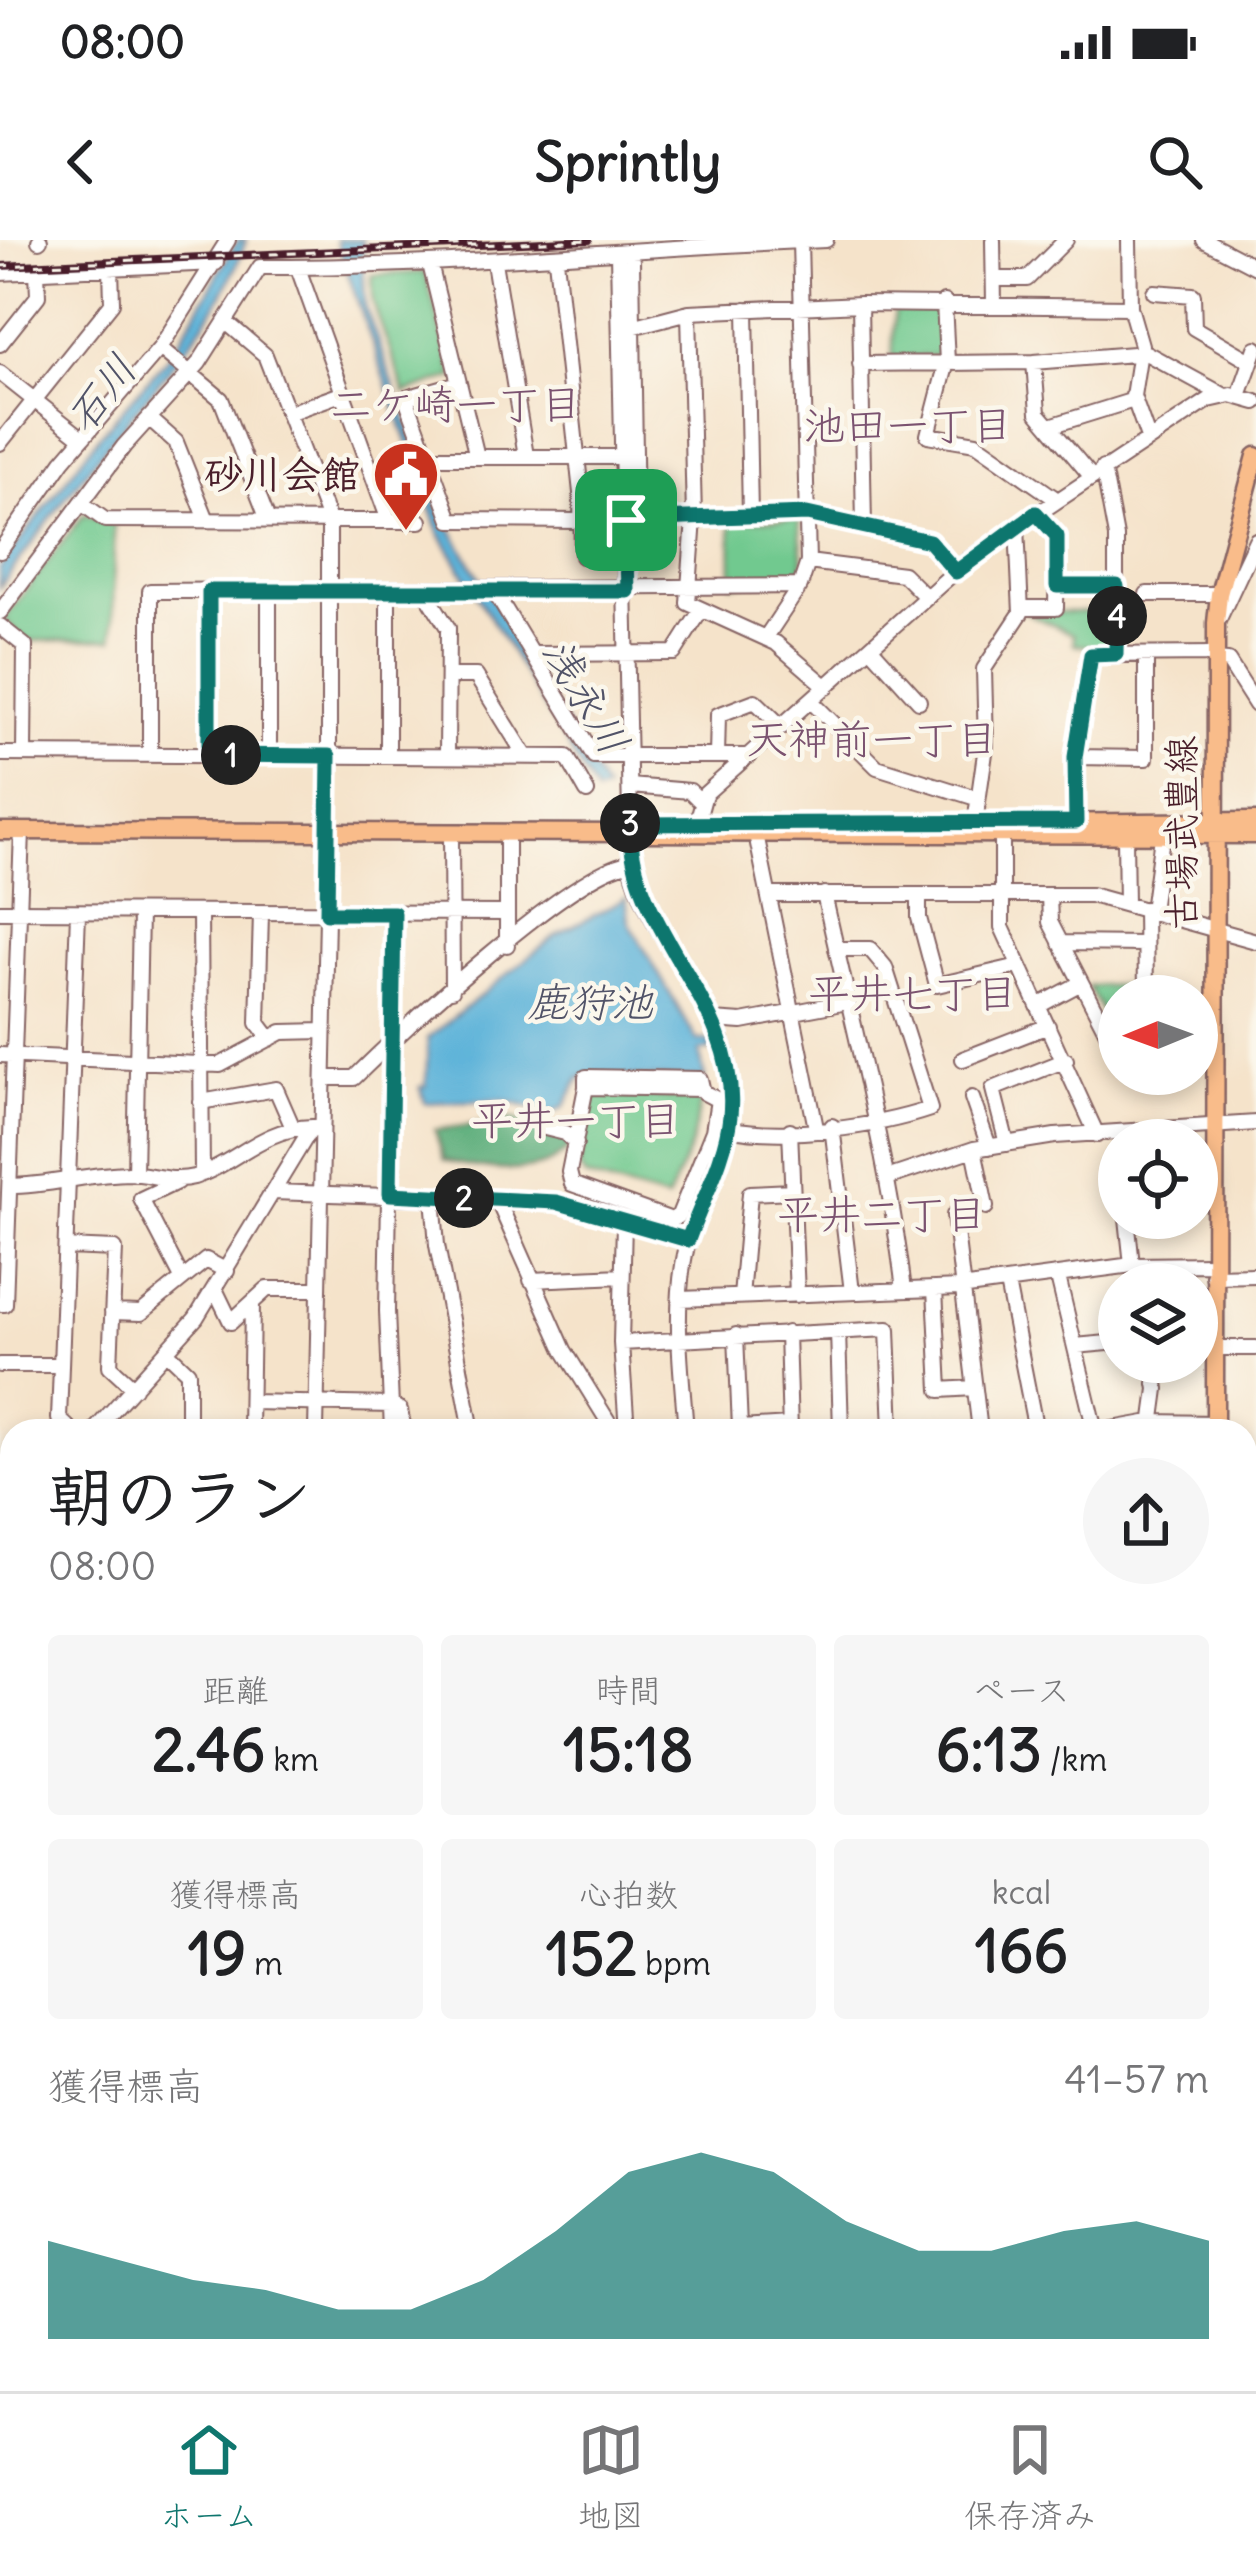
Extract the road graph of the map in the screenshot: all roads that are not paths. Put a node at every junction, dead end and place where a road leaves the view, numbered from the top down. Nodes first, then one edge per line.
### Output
1 (228, 240) edge
2 (826, 240) edge
3 (993, 240) edge
4 (1066, 240) edge
5 (1129, 240) edge
6 (1204, 240) edge
7 (800, 241) edge
8 (625, 257) junction
9 (556, 259) junction
10 (494, 262) junction
11 (216, 263) junction
12 (430, 264) junction
13 (1256, 267) edge
14 (111, 268) junction
15 (298, 268) junction
16 (38, 271) junction
17 (0, 273) edge
18 (994, 280) junction
19 (1154, 292) dead end
20 (944, 302) junction
21 (860, 304) junction
22 (994, 304) junction
23 (802, 307) junction
24 (1130, 307) junction
25 (746, 309) junction
26 (689, 312) junction
27 (226, 322) junction
28 (632, 327) junction
29 (0, 344) edge
30 (160, 348) junction
31 (1140, 353) junction
32 (1252, 354) edge
33 (947, 362) junction
34 (1034, 362) junction
35 (860, 364) junction
36 (187, 369) junction
37 (0, 373) edge
38 (459, 383) junction
39 (344, 394) junction
40 (1231, 396) junction
41 (34, 400) junction
42 (1134, 400) junction
43 (1256, 402) edge
44 (288, 413) junction
45 (149, 418) junction
46 (1050, 427) junction
47 (82, 438) junction
48 (1148, 438) junction
49 (0, 442) edge
50 (526, 456) junction
51 (428, 457) junction
52 (477, 457) junction
53 (624, 457) junction
54 (575, 458) junction
55 (1255, 463) edge
56 (1097, 472) junction
57 (1056, 499) junction
58 (83, 504) junction
59 (1036, 513) junction
60 (807, 514) junction
61 (750, 515) junction
62 (694, 518) junction
63 (631, 519) junction
64 (206, 520) junction
65 (268, 520) junction
66 (328, 520) junction
67 (388, 520) junction
68 (420, 521) dead end
69 (582, 521) junction
70 (864, 526) junction
71 (1017, 526) junction
72 (1256, 541) edge
73 (0, 551) edge
74 (582, 556) dead end
75 (808, 562) junction
76 (956, 572) junction
77 (800, 586) junction
78 (1057, 586) junction
79 (1117, 586) junction
80 (688, 590) junction
81 (209, 591) junction
82 (269, 591) junction
83 (329, 591) junction
84 (388, 591) junction
85 (424, 591) junction
86 (494, 591) junction
87 (628, 591) junction
88 (1147, 594) dead end
89 (1219, 594) junction
90 (926, 597) junction
91 (1022, 608) junction
92 (0, 612) edge
93 (700, 612) junction
94 (1216, 623) junction
95 (0, 626) edge
96 (766, 637) junction
97 (871, 648) junction
98 (628, 653) junction
99 (532, 654) junction
100 (1116, 654) junction
101 (1146, 655) junction
102 (1215, 657) junction
103 (448, 676) junction
104 (827, 687) junction
105 (911, 698) dead end
106 (811, 701) junction
107 (1256, 705) edge
108 (782, 727) junction
109 (0, 754) edge
110 (24, 754) junction
111 (150, 755) junction
112 (209, 755) junction
113 (525, 755) junction
114 (269, 756) junction
115 (329, 756) junction
116 (388, 756) junction
117 (447, 756) junction
118 (594, 756) junction
119 (629, 756) junction
120 (717, 756) junction
121 (751, 756) junction
122 (567, 757) junction
123 (1075, 757) junction
124 (630, 786) junction
125 (587, 792) dead end
126 (976, 797) junction
127 (700, 801) junction
128 (0, 820) edge
129 (1256, 820) edge
130 (1076, 822) junction
131 (697, 823) junction
132 (975, 823) junction
133 (329, 828) junction
134 (1215, 828) junction
135 (630, 829) junction
136 (0, 831) edge
137 (22, 831) junction
138 (507, 833) junction
139 (451, 834) junction
140 (757, 834) junction
141 (1002, 834) junction
142 (1256, 835) edge
143 (1124, 837) junction
144 (1162, 837) junction
145 (631, 863) junction
146 (824, 894) junction
147 (1001, 894) junction
148 (770, 895) junction
149 (919, 895) junction
150 (1049, 895) junction
151 (1126, 904) junction
152 (1148, 910) junction
153 (0, 911) edge
154 (20, 911) junction
155 (78, 913) junction
156 (140, 913) junction
157 (200, 913) junction
158 (261, 913) junction
159 (327, 913) junction
160 (394, 913) junction
161 (450, 913) junction
162 (507, 913) junction
163 (1214, 929) junction
164 (1256, 941) edge
165 (1060, 943) junction
166 (1144, 944) junction
167 (507, 945) junction
168 (836, 949) junction
169 (1019, 966) junction
170 (1145, 975) edge
171 (1211, 975) edge
172 (1081, 983) junction
173 (452, 990) junction
174 (847, 1002) junction
175 (1038, 1006) junction
176 (792, 1012) junction
177 (1098, 1016) edge
178 (713, 1020) junction
179 (1048, 1026) junction
180 (324, 1031) junction
181 (269, 1039) junction
182 (394, 1039) junction
183 (8, 1056) edge
184 (74, 1058) junction
185 (963, 1059) dead end
186 (1066, 1060) junction
187 (140, 1061) junction
188 (200, 1064) junction
189 (324, 1078) junction
190 (972, 1098) dead end
191 (201, 1102) junction
192 (722, 1118) junction
193 (872, 1123) junction
194 (1256, 1124) edge
195 (1218, 1125) edge
196 (317, 1127) junction
197 (824, 1127) junction
198 (292, 1128) junction
199 (545, 1128) dead end
200 (790, 1130) junction
201 (1097, 1135) joint
202 (576, 1143) junction
203 (1007, 1144) junction
204 (982, 1148) junction
205 (135, 1174) junction
206 (202, 1174) junction
207 (890, 1177) junction
208 (69, 1178) junction
209 (181, 1180) junction
210 (10, 1186) junction
211 (793, 1191) junction
212 (273, 1192) junction
213 (320, 1192) junction
214 (390, 1194) junction
215 (433, 1196) junction
216 (497, 1199) junction
217 (986, 1207) dead end
218 (954, 1215) dead end
219 (624, 1222) junction
220 (688, 1240) junction
221 (66, 1247) junction
222 (1218, 1270) edge
223 (227, 1271) junction
224 (1098, 1271) edge
225 (1256, 1275) edge
226 (622, 1276) junction
227 (1058, 1277) junction
228 (182, 1278) junction
229 (531, 1280) junction
230 (1007, 1283) junction
231 (961, 1288) junction
232 (215, 1289) junction
233 (318, 1289) junction
234 (935, 1289) junction
235 (904, 1290) junction
236 (852, 1292) junction
237 (797, 1294) junction
238 (741, 1297) junction
239 (680, 1299) junction
240 (252, 1303) junction
241 (0, 1304) edge
242 (112, 1312) junction
243 (838, 1331) junction
244 (787, 1333) junction
245 (736, 1335) junction
246 (680, 1339) junction
247 (621, 1343) junction
248 (1098, 1344) edge
249 (1218, 1344) edge
250 (1075, 1346) junction
251 (1256, 1348) edge
252 (168, 1353) junction
253 (0, 1365) edge
254 (61, 1365) junction
255 (1156, 1383) edge
256 (1211, 1383) edge
257 (134, 1388) junction
258 (974, 1388) junction
259 (251, 1402) junction
260 (316, 1403) junction
261 (392, 1405) junction
262 (59, 1419) edge
263 (109, 1419) edge
264 (188, 1419) edge
265 (250, 1419) edge
266 (316, 1419) edge
267 (392, 1419) edge
268 (402, 1419) edge
269 (470, 1419) edge
270 (606, 1419) edge
271 (626, 1419) edge
272 (685, 1419) edge
273 (740, 1419) edge
274 (790, 1419) edge
275 (841, 1419) edge
276 (892, 1419) edge
277 (978, 1419) edge
278 (1034, 1419) edge
279 (1095, 1419) edge
280 (1153, 1419) edge
281 (1214, 1419) edge

1 - 11 street
2 - 7 street
3 - 18 street
4 - 18 street
5 - 24 street
6 - 13 street
7 - 8 street
7 - 23 street
8 - 9 street
8 - 28 street
8 - 53 street
9 - 10 street
9 - 54 street
10 - 12 street
10 - 50 street
11 - 14 street
11 - 30 street
12 - 15 street
12 - 38 street
14 - 16 street
14 - 41 street
15 - 27 street
15 - 39 street
16 - 17 street
16 - 29 street
18 - 22 street
19 - 32 street
20 - 21 street
20 - 22 street
20 - 33 street
21 - 23 street
21 - 35 street
22 - 24 street
23 - 25 street
23 - 60 street
24 - 31 street
25 - 26 street
25 - 61 street
26 - 28 street
26 - 62 street
27 - 36 street
27 - 44 street
28 - 63 street
30 - 36 street
30 - 47 street
31 - 34 street
31 - 40 street
31 - 42 street
32 - 40 street
33 - 34 street
33 - 35 street
33 - 57 street
34 - 46 street
35 - 70 street
36 - 45 street
36 - 65 street
37 - 41 street
38 - 51 street
38 - 52 street
39 - 44 street
39 - 67 street
40 - 43 street
40 - 48 street
41 - 47 street
41 - 49 street
42 - 46 street
42 - 48 street
44 - 66 street
45 - 58 street
45 - 64 street
46 - 56 street
47 - 73 street
48 - 56 street
50 - 52 street
50 - 54 street
51 - 52 street
51 - 69 street
53 - 54 street
53 - 63 street
54 - 69 street
55 - 89 main road, 古場武豊線
56 - 57 street
56 - 79 street
57 - 59 street
58 - 64 street
58 - 92 street
59 - 71 street
59 - 78 street
60 - 61 street
60 - 70 street
60 - 75 street
61 - 62 street
62 - 63 street
62 - 80 street
63 - 87 street
64 - 65 street
65 - 66 street
66 - 67 street
66 - 83 street
67 - 68 street
69 - 74 street
70 - 76 street
71 - 76 street
71 - 91 street
72 - 94 street
75 - 77 street
75 - 90 street
76 - 90 street
77 - 80 street
77 - 96 street
78 - 79 street
78 - 91 street
79 - 100 street
80 - 87 street
80 - 93 street
81 - 82 street
81 - 111 street
81 - 112 street
82 - 83 street
82 - 114 street
83 - 84 street
83 - 115 street
84 - 85 street
84 - 116 street
85 - 86 street
85 - 103 street
86 - 87 street
86 - 99 street
87 - 98 street
88 - 89 street
89 - 94 main road, 古場武豊線
90 - 97 street
91 - 126 street
93 - 96 street
93 - 98 street
94 - 102 main road, 古場武豊線
95 - 110 street
96 - 104 street
97 - 104 street
97 - 105 street
98 - 99 street
98 - 119 street
99 - 118 street
100 - 101 street
100 - 123 street
101 - 102 street
101 - 123 street
102 - 107 street
102 - 134 main road, 古場武豊線
103 - 113 street
103 - 117 street
104 - 106 street
106 - 108 street
106 - 126 street
108 - 120 street
108 - 121 street
109 - 110 street
110 - 111 street
111 - 112 street
112 - 114 street
113 - 117 street
113 - 122 street
114 - 115 street
115 - 116 street
115 - 133 street
116 - 117 street
118 - 119 street
118 - 122 street
119 - 120 street
119 - 124 street
120 - 121 street
121 - 127 street
122 - 125 street
123 - 130 street
124 - 127 street
124 - 135 street
126 - 132 street
127 - 131 street
128 - 133 main road
129 - 134 main road
130 - 132 main road
130 - 134 main road
131 - 132 main road
131 - 135 main road
133 - 135 main road
133 - 137 main road
133 - 139 main road
133 - 159 street
134 - 142 main road
134 - 144 main road
134 - 163 main road, 古場武豊線
135 - 138 main road
135 - 140 main road
135 - 145 street
136 - 137 main road
137 - 154 street
138 - 139 main road
138 - 162 street
139 - 161 street
140 - 141 main road
140 - 148 street
141 - 143 main road
141 - 147 street
143 - 144 main road
143 - 151 street
144 - 152 street
145 - 167 street
145 - 178 street
146 - 148 street
146 - 149 street
146 - 168 street
147 - 149 street
147 - 150 street
147 - 169 street
148 - 176 street
149 - 169 street
150 - 151 street
150 - 165 street
151 - 152 street
152 - 163 street
152 - 166 street
153 - 154 street
154 - 155 street
154 - 183 street
155 - 156 street
155 - 184 street
156 - 157 street
156 - 187 street
157 - 158 street
157 - 188 street
158 - 159 street
158 - 181 street
159 - 160 street
159 - 180 street
160 - 161 street
160 - 182 street
161 - 162 street
161 - 173 street
162 - 167 street
163 - 164 street
163 - 171 main road, 古場武豊線
165 - 166 street
165 - 172 street
166 - 170 street
167 - 173 street
168 - 174 street
168 - 193 street
169 - 175 street
172 - 175 street
172 - 177 street
173 - 182 street
174 - 176 street
174 - 193 street
175 - 179 street
176 - 178 street
176 - 197 street
178 - 192 street
179 - 185 street
179 - 186 street
180 - 181 street
180 - 189 street
181 - 188 street
182 - 189 street
182 - 214 street
183 - 184 street
183 - 210 street
184 - 187 street
184 - 208 street
186 - 201 street
186 - 203 street
187 - 188 street
187 - 205 street
188 - 191 street
189 - 196 street
190 - 204 street
191 - 198 street
191 - 206 street
192 - 200 street
192 - 202 street
192 - 202 street
192 - 220 street
193 - 197 street
193 - 207 street
194 - 195 street
196 - 198 street
196 - 212 street
196 - 213 street
197 - 200 street
197 - 236 street
198 - 206 street
199 - 202 street
200 - 211 street
201 - 203 street
203 - 204 street
204 - 207 street
204 - 217 street
205 - 208 street
205 - 209 street
206 - 209 street
207 - 235 street
208 - 210 street
208 - 221 street
209 - 228 street
210 - 241 street
211 - 237 street
211 - 238 street
212 - 213 street
212 - 223 street
213 - 214 street
213 - 233 street
214 - 215 street
214 - 261 street
215 - 216 street
215 - 269 street
216 - 219 street
216 - 229 street
218 - 231 street
219 - 220 street
219 - 226 street
220 - 239 street
221 - 242 street
221 - 254 street
222 - 225 street
223 - 228 street
223 - 232 street
224 - 227 street
226 - 229 street
226 - 247 street
227 - 230 street
227 - 250 street
228 - 242 street
229 - 270 street
230 - 231 street
230 - 278 street
231 - 234 street
231 - 258 street
232 - 240 street
232 - 252 street
233 - 240 street
233 - 260 street
234 - 235 street
234 - 258 street
235 - 236 street
236 - 237 street
237 - 238 street
238 - 239 street
239 - 246 street
240 - 259 street
242 - 257 street
243 - 244 street
243 - 275 street
243 - 276 street
244 - 245 street
244 - 274 street
245 - 246 street
245 - 273 street
246 - 247 street
246 - 272 street
247 - 271 street
248 - 250 street
249 - 251 street
250 - 279 street
252 - 257 street
252 - 264 street
253 - 254 street
254 - 262 street
255 - 280 street
256 - 281 main road, 古場武豊線
257 - 263 street
258 - 277 street
259 - 260 street
259 - 265 street
260 - 261 street
260 - 266 street
261 - 267 street
261 - 268 street

